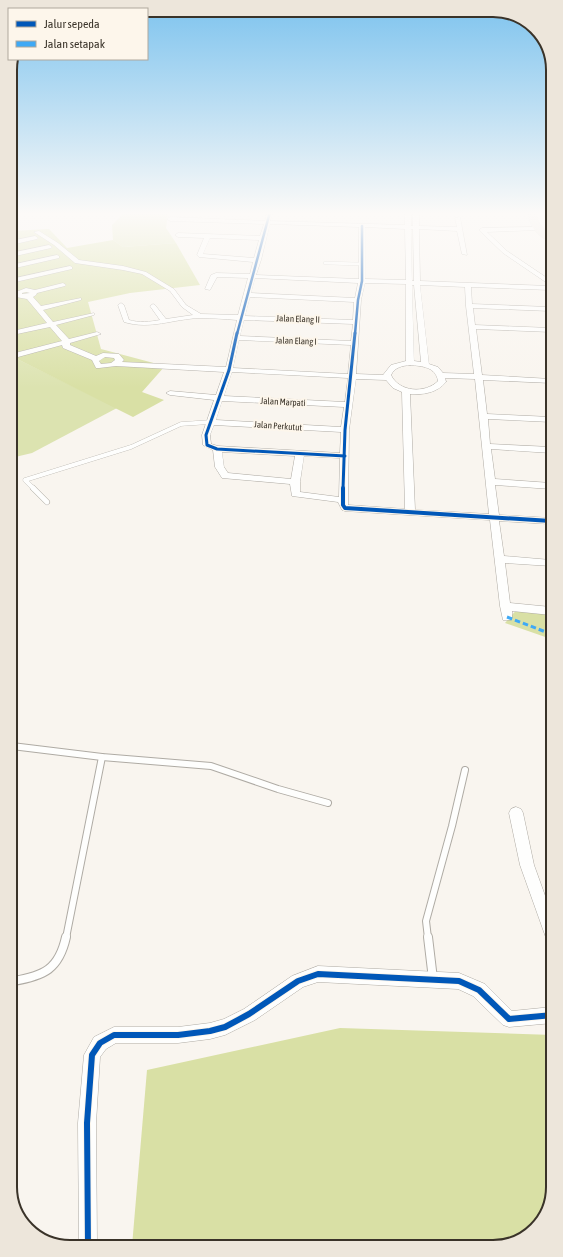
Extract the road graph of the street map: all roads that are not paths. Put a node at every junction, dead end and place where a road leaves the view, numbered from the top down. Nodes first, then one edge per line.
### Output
1 (56, 271) edge
2 (133, 271) edge
3 (255, 271) edge
4 (361, 271) edge
5 (408, 271) edge
6 (417, 271) edge
7 (532, 271) edge
8 (253, 277) junction
9 (17, 278) edge
10 (546, 280) edge
11 (362, 281) junction
12 (408, 283) junction
13 (417, 283) junction
14 (17, 284) edge
15 (62, 285) dead end
16 (468, 286) junction
17 (546, 288) edge
18 (208, 289) dead end
19 (32, 294) junction
20 (248, 295) junction
21 (79, 299) dead end
22 (358, 300) junction
23 (121, 305) dead end
24 (153, 306) dead end
25 (469, 306) junction
26 (38, 308) junction
27 (546, 309) edge
28 (92, 314) dead end
29 (199, 316) junction
30 (241, 317) junction
31 (165, 322) junction
32 (356, 322) junction
33 (52, 324) junction
34 (472, 327) junction
35 (546, 330) edge
36 (20, 332) dead end
37 (98, 334) dead end
38 (236, 338) junction
39 (67, 342) junction
40 (355, 343) junction
41 (18, 355) dead end
42 (100, 357) junction
43 (118, 361) junction
44 (410, 363) junction
45 (425, 365) junction
46 (229, 367) junction
47 (352, 373) junction
48 (388, 375) junction
49 (442, 378) junction
50 (478, 380) junction
51 (546, 381) edge
52 (546, 387) edge
53 (406, 390) junction
54 (170, 393) dead end
55 (219, 398) junction
56 (347, 405) junction
57 (482, 416) junction
58 (546, 420) edge
59 (211, 422) junction
60 (345, 430) junction
61 (486, 446) junction
62 (217, 449) junction
63 (546, 450) edge
64 (300, 454) junction
65 (345, 456) junction
66 (295, 482) junction
67 (490, 482) junction
68 (546, 486) edge
69 (342, 500) junction
70 (47, 502) dead end
71 (410, 512) junction
72 (494, 517) junction
73 (546, 521) edge
74 (499, 559) junction
75 (546, 563) edge
76 (546, 611) edge
77 (17, 747) edge
78 (102, 757) junction
79 (465, 770) dead end
80 (328, 803) dead end
81 (516, 812) dead end
82 (546, 918) edge
83 (433, 979) junction
84 (17, 981) edge
85 (546, 1017) edge
86 (88, 1240) edge

1 - 9 street
2 - 29 street
3 - 8 street
4 - 11 street
5 - 12 street
6 - 13 street
7 - 10 street
8 - 11 street
8 - 18 street
8 - 20 street
11 - 12 street
11 - 22 street
12 - 13 street
12 - 44 street
13 - 16 street
13 - 45 street
14 - 19 street
15 - 19 street
16 - 17 street
16 - 25 street
19 - 26 street
20 - 22 street
20 - 30 street
21 - 26 street
22 - 32 street
23 - 31 street, Jalan Elang II
24 - 31 street
25 - 27 street
25 - 34 street
26 - 33 street
28 - 33 street
29 - 30 street, Jalan Elang II
29 - 31 street, Jalan Elang II
30 - 32 street, Jalan Elang II
30 - 38 street
32 - 40 street
33 - 36 street
33 - 39 street
34 - 35 street
34 - 50 street
37 - 39 street
38 - 40 street, Jalan Elang I
38 - 46 street
39 - 41 street
39 - 42 street
40 - 47 street
42 - 43 street
42 - 43 street
43 - 46 street
44 - 45 street
44 - 48 street
45 - 49 street
46 - 47 street
46 - 55 street
47 - 48 street
47 - 56 street
48 - 53 street
49 - 50 street
49 - 53 street
50 - 51 street
50 - 52 street
50 - 57 street
53 - 71 street
54 - 55 street, Jalan Marpati
55 - 56 street, Jalan Marpati
55 - 59 street
56 - 60 street
57 - 58 street
57 - 61 street
59 - 60 street, Jalan Perkutut
59 - 62 street
59 - 70 lane
60 - 65 street
61 - 63 street
61 - 67 street
62 - 64 street
62 - 66 street
64 - 65 street
64 - 66 street
65 - 69 street
66 - 69 street
67 - 68 street
67 - 72 street
69 - 71 street
71 - 72 street
72 - 73 street
72 - 74 street
74 - 75 street
74 - 76 street
77 - 78 lane
78 - 80 lane
78 - 84 lane
79 - 83 lane
81 - 82 street
83 - 85 street
83 - 86 street

